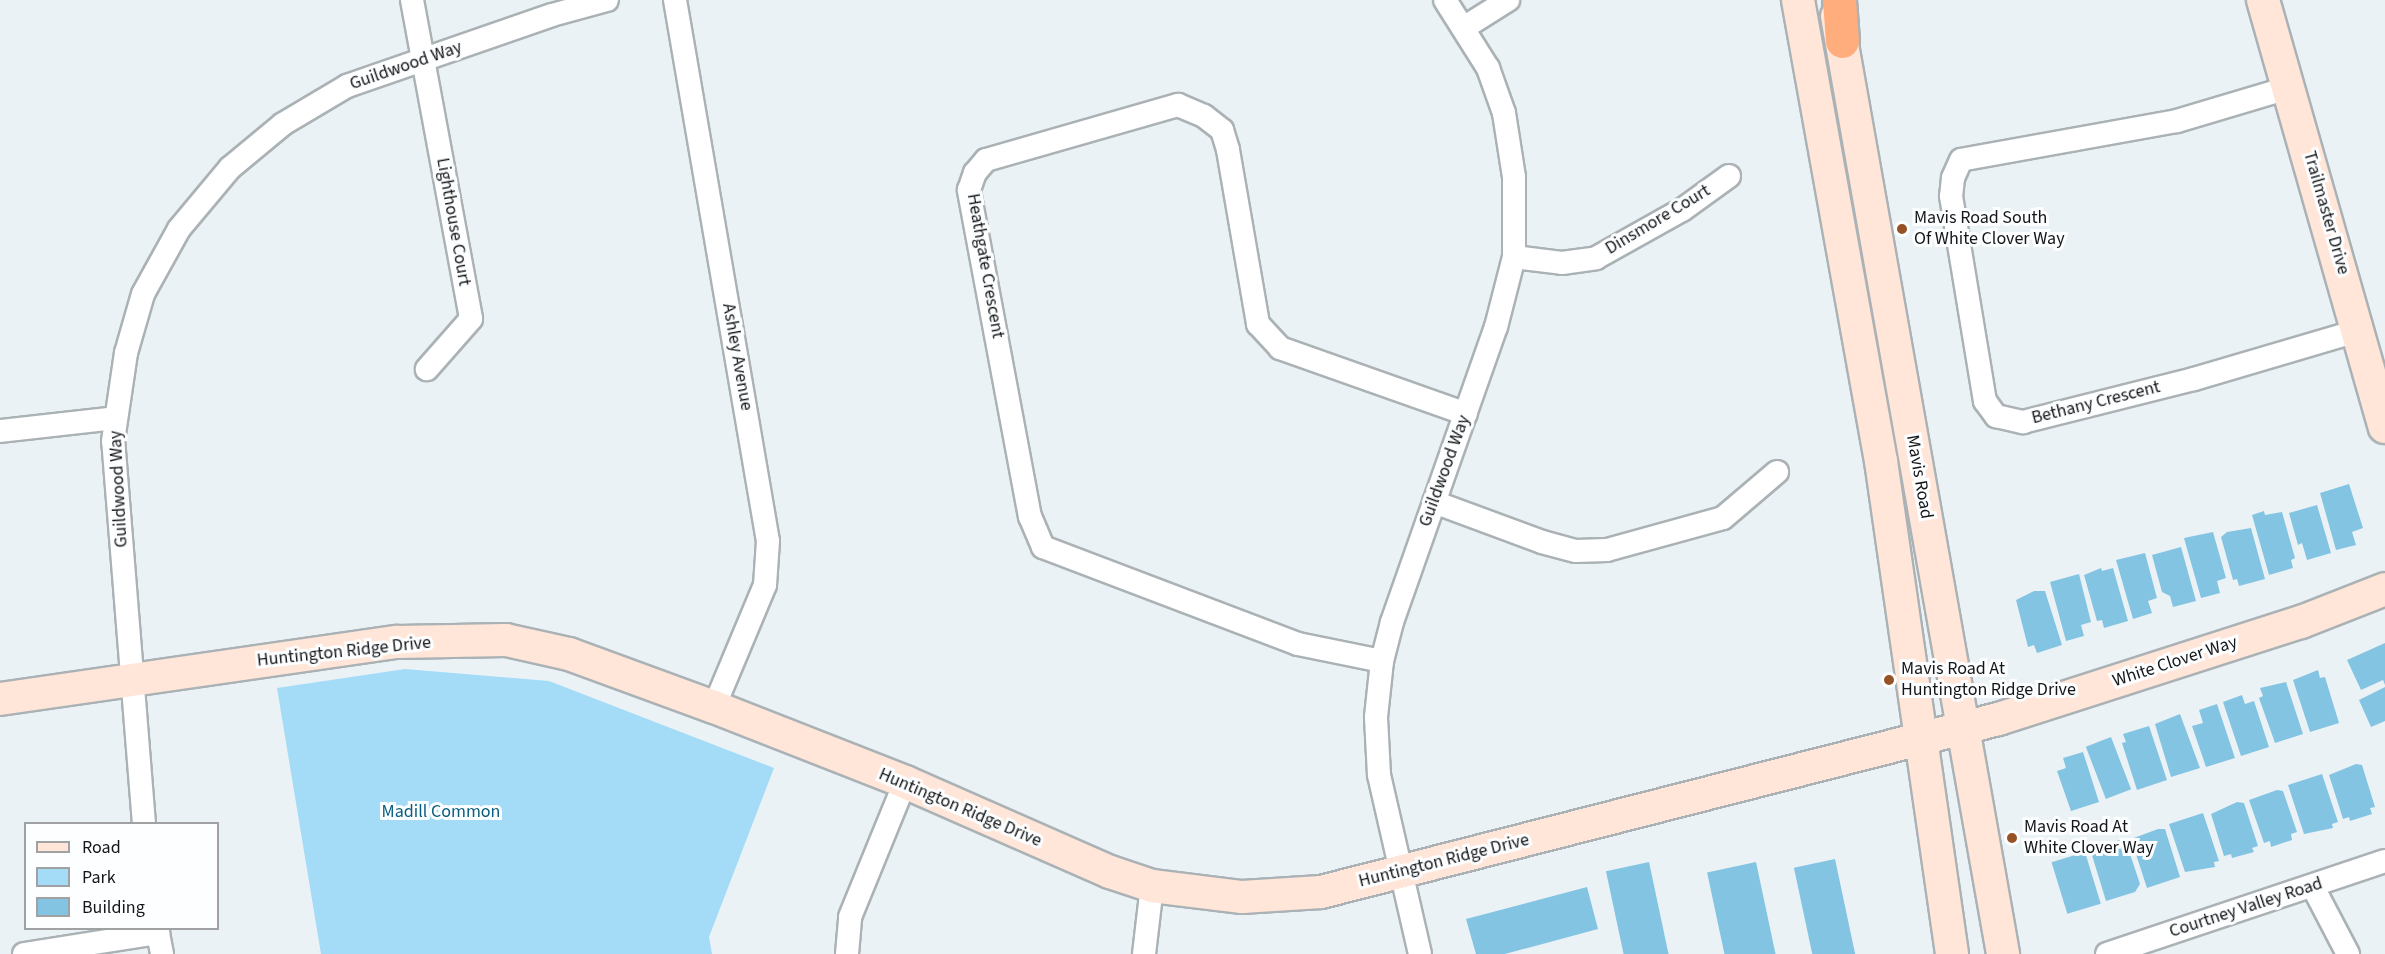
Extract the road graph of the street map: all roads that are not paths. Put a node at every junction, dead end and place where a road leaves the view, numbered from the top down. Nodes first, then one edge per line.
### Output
1 (412, 0) edge
2 (607, 0) edge
3 (675, 0) edge
4 (1445, 0) edge
5 (1508, 0) edge
6 (1798, 0) edge
7 (1834, 0) edge
8 (1839, 0) edge
9 (2263, 0) edge
10 (1465, 27) junction
11 (1842, 41) junction
12 (423, 60) junction
13 (2291, 87) junction
14 (1729, 176) dead end
15 (1514, 257) junction
16 (2360, 330) junction
17 (427, 369) dead end
18 (1466, 414) junction
19 (115, 418) junction
20 (2385, 427) edge
21 (0, 431) edge
22 (1777, 472) dead end
23 (1434, 502) junction
24 (2385, 589) edge
25 (1382, 661) junction
26 (133, 682) junction
27 (0, 699) edge
28 (714, 707) junction
29 (1963, 729) junction
30 (1919, 740) junction
31 (905, 782) junction
32 (144, 822) edge
33 (2385, 861) edge
34 (1400, 872) junction
35 (1152, 886) junction
36 (2313, 887) junction
37 (159, 939) edge
38 (24, 954) edge
39 (847, 954) edge
40 (1144, 954) edge
41 (1420, 954) edge
42 (1952, 954) edge
43 (2003, 954) edge
44 (2107, 954) edge
45 (2348, 954) edge

1 - 12 street
2 - 12 street, Guildwood Way
3 - 28 street, Ashley Avenue
4 - 10 street, Guildwood Way
5 - 10 street
6 - 30 street, Mavis Road
7 - 11 street, Mavis Road
8 - 11 highway
9 - 13 street, Trailmaster Drive
10 - 15 street, Guildwood Way
11 - 29 street, Mavis Road
12 - 17 street, Lighthouse Court
12 - 19 street, Guildwood Way
13 - 16 street, Trailmaster Drive
13 - 16 street, Bethany Crescent
14 - 15 street, Dinsmore Court
15 - 18 street, Guildwood Way
16 - 20 street, Trailmaster Drive
18 - 23 street, Guildwood Way
18 - 25 street, Heathgate Crescent
19 - 21 street
19 - 26 street, Guildwood Way
22 - 23 street
23 - 25 street, Guildwood Way
24 - 29 street, White Clover Way
25 - 34 street, Guildwood Way
26 - 27 street, Huntington Ridge Drive
26 - 28 street, Huntington Ridge Drive
26 - 32 street, Guildwood Way
28 - 31 street, Huntington Ridge Drive
29 - 30 street, White Clover Way
29 - 43 street, Mavis Road
30 - 34 street, Huntington Ridge Drive
30 - 42 street, Mavis Road
31 - 35 street, Huntington Ridge Drive
31 - 39 street
33 - 36 street, Courtney Valley Road
34 - 35 street, Huntington Ridge Drive
34 - 41 street, Guildwood Way
35 - 40 street
36 - 44 street, Courtney Valley Road
36 - 45 street
37 - 38 street

